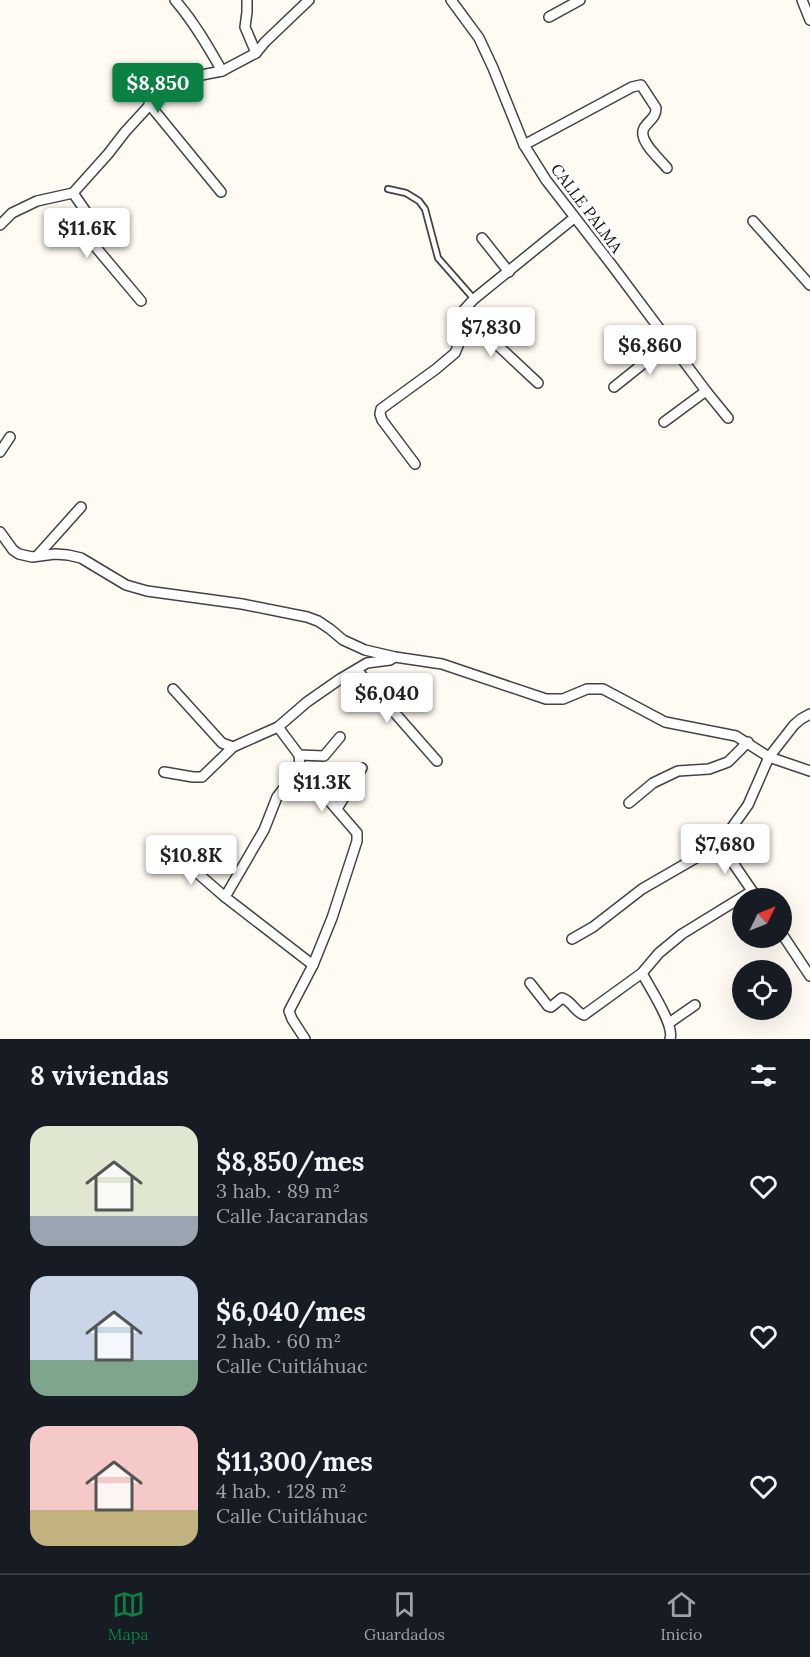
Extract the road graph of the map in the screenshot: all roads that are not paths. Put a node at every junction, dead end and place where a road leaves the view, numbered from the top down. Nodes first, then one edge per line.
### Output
1 (175, 0) edge
2 (247, 0) edge
3 (309, 0) edge
4 (451, 0) edge
5 (580, 0) edge
6 (802, 0) edge
7 (549, 17) dead end
8 (810, 20) edge
9 (256, 53) junction
10 (222, 71) junction
11 (149, 104) junction
12 (524, 146) junction
13 (667, 168) dead end
14 (388, 189) dead end
15 (221, 192) dead end
16 (73, 193) junction
17 (574, 218) junction
18 (753, 221) dead end
19 (0, 225) edge
20 (482, 238) dead end
21 (509, 272) junction
22 (810, 285) edge
23 (474, 298) junction
24 (141, 301) dead end
25 (462, 312) junction
26 (669, 343) junction
27 (538, 383) dead end
28 (614, 387) dead end
29 (706, 392) junction
30 (728, 418) dead end
31 (664, 422) dead end
32 (10, 437) dead end
33 (0, 452) edge
34 (415, 464) dead end
35 (81, 507) dead end
36 (0, 532) edge
37 (38, 555) junction
38 (395, 657) junction
39 (357, 670) junction
40 (173, 689) dead end
41 (810, 714) edge
42 (278, 727) junction
43 (340, 737) dead end
44 (748, 742) junction
45 (233, 747) junction
46 (299, 755) junction
47 (769, 757) junction
48 (437, 761) dead end
49 (300, 767) junction
50 (362, 768) dead end
51 (810, 771) edge
52 (164, 772) dead end
53 (629, 803) dead end
54 (337, 810) junction
55 (720, 844) junction
56 (164, 857) dead end
57 (749, 888) edge
58 (225, 897) junction
59 (732, 907) edge
60 (572, 939) dead end
61 (791, 948) edge
62 (313, 965) junction
63 (642, 973) junction
64 (810, 976) edge
65 (530, 983) dead end
66 (695, 1005) dead end
67 (669, 1023) junction
68 (305, 1039) edge
69 (670, 1039) edge

1 - 10 street
2 - 9 street
3 - 9 street
4 - 12 street, CALLE PALMA
5 - 7 street
6 - 8 street
9 - 10 street
10 - 11 street
11 - 15 street
11 - 16 street
12 - 13 street
12 - 17 street, CALLE PALMA
14 - 23 lane
16 - 19 street
16 - 24 street
17 - 21 street
17 - 26 street, CALLE PALMA
18 - 22 street
20 - 21 street
21 - 23 street
23 - 25 street
25 - 27 street
25 - 34 street
26 - 28 street
26 - 29 street, CALLE PALMA
29 - 30 street, CALLE PALMA
29 - 31 street
32 - 33 street
35 - 37 street
36 - 37 street
37 - 38 street
38 - 39 street
38 - 44 street
39 - 42 street
39 - 48 street
40 - 45 street
41 - 47 street
42 - 45 street
42 - 46 street
43 - 46 street
44 - 47 street
44 - 53 street
45 - 52 street
46 - 49 street
47 - 51 street
47 - 55 street
49 - 54 street
49 - 58 street
50 - 54 street
54 - 62 street
55 - 57 street
55 - 60 street
56 - 58 street
58 - 62 street
59 - 63 street
61 - 64 street
62 - 68 street
63 - 65 street
63 - 67 street
66 - 67 street
67 - 69 street

